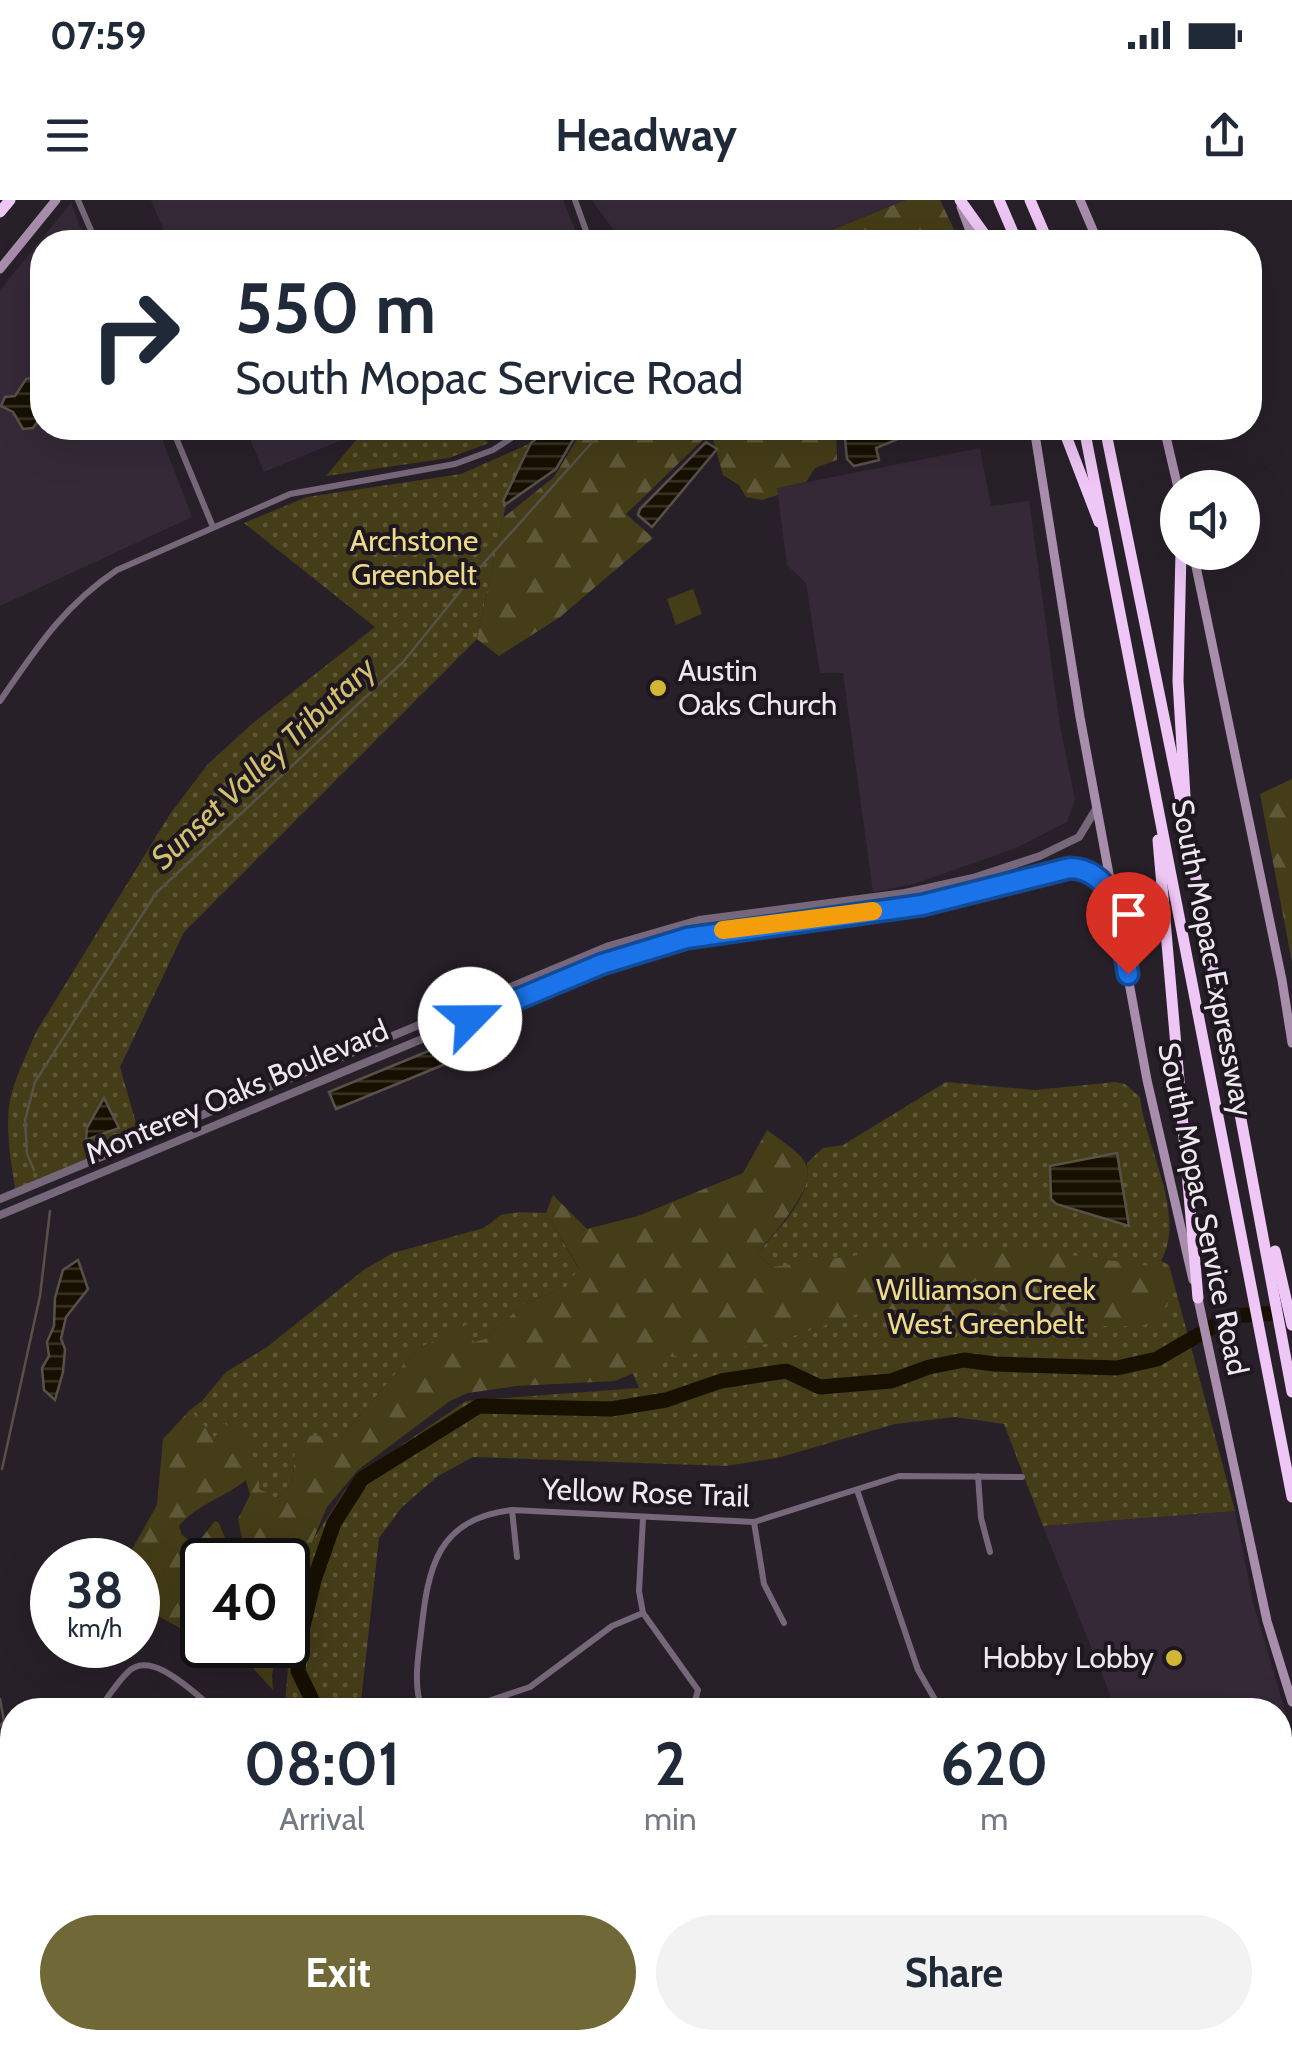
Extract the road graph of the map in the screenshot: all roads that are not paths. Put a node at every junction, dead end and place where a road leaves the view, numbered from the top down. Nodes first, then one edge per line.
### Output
1 (10, 200) edge
2 (56, 200) edge
3 (78, 200) edge
4 (574, 200) edge
5 (959, 200) edge
6 (998, 200) edge
7 (1030, 200) edge
8 (1080, 200) edge
9 (0, 212) edge
10 (32, 230) edge
11 (91, 230) edge
12 (585, 230) edge
13 (970, 230) edge
14 (981, 230) edge
15 (1012, 230) edge
16 (1043, 230) edge
17 (1093, 230) edge
18 (30, 232) edge
19 (0, 270) edge
20 (177, 440) edge
21 (509, 440) edge
22 (1036, 440) edge
23 (1068, 440) edge
24 (1086, 440) edge
25 (1107, 440) edge
26 (1167, 440) edge
27 (1174, 470) edge
28 (213, 527) junction
29 (1105, 535) junction
30 (1181, 570) edge
31 (1197, 570) edge
32 (0, 702) edge
33 (1097, 804) junction
34 (1158, 811) junction
35 (1185, 820) junction
36 (1115, 903) junction
37 (1292, 1043) edge
38 (0, 1199) edge
39 (0, 1215) edge
40 (1276, 1277) junction
41 (1198, 1298) junction
42 (1292, 1325) edge
43 (1292, 1392) edge
44 (978, 1476) junction
45 (1022, 1477) dead end
46 (857, 1490) junction
47 (1292, 1497) edge
48 (512, 1510) junction
49 (642, 1519) junction
50 (754, 1522) junction
51 (990, 1552) dead end
52 (517, 1557) dead end
53 (643, 1613) junction
54 (784, 1623) dead end
55 (107, 1698) edge
56 (200, 1698) edge
57 (419, 1698) edge
58 (497, 1698) edge
59 (696, 1698) edge
60 (934, 1698) edge
61 (1291, 1698) edge

1 - 9 highway
2 - 10 main road
3 - 11 street
4 - 12 street
5 - 13 main road
5 - 14 highway
6 - 15 highway
7 - 16 highway
8 - 17 main road
18 - 19 main road
20 - 28 street
21 - 28 street
22 - 33 main road, South Mopac Service Road
23 - 29 highway
24 - 29 highway, South Mopac Expressway
25 - 35 highway, South Mopac Expressway
26 - 27 main road
28 - 32 street
29 - 34 highway, South Mopac Expressway
30 - 35 highway
31 - 37 main road
33 - 36 main road, South Mopac Service Road
33 - 38 street, Monterey Oaks Boulevard
34 - 41 highway
34 - 47 highway, South Mopac Expressway
35 - 40 highway, South Mopac Expressway
36 - 39 street, Monterey Oaks Boulevard
36 - 41 main road, South Mopac Service Road
40 - 42 highway
40 - 43 highway, South Mopac Expressway
41 - 61 main road, South Mopac Service Road
44 - 45 street, Yellow Rose Trail
44 - 46 street, Yellow Rose Trail
44 - 51 street
46 - 50 street, Yellow Rose Trail
46 - 60 street
48 - 49 street, Yellow Rose Trail
48 - 52 street
48 - 57 street, Yellow Rose Trail
49 - 50 street, Yellow Rose Trail
49 - 53 street
50 - 54 street
53 - 58 street
53 - 59 street
55 - 56 street

